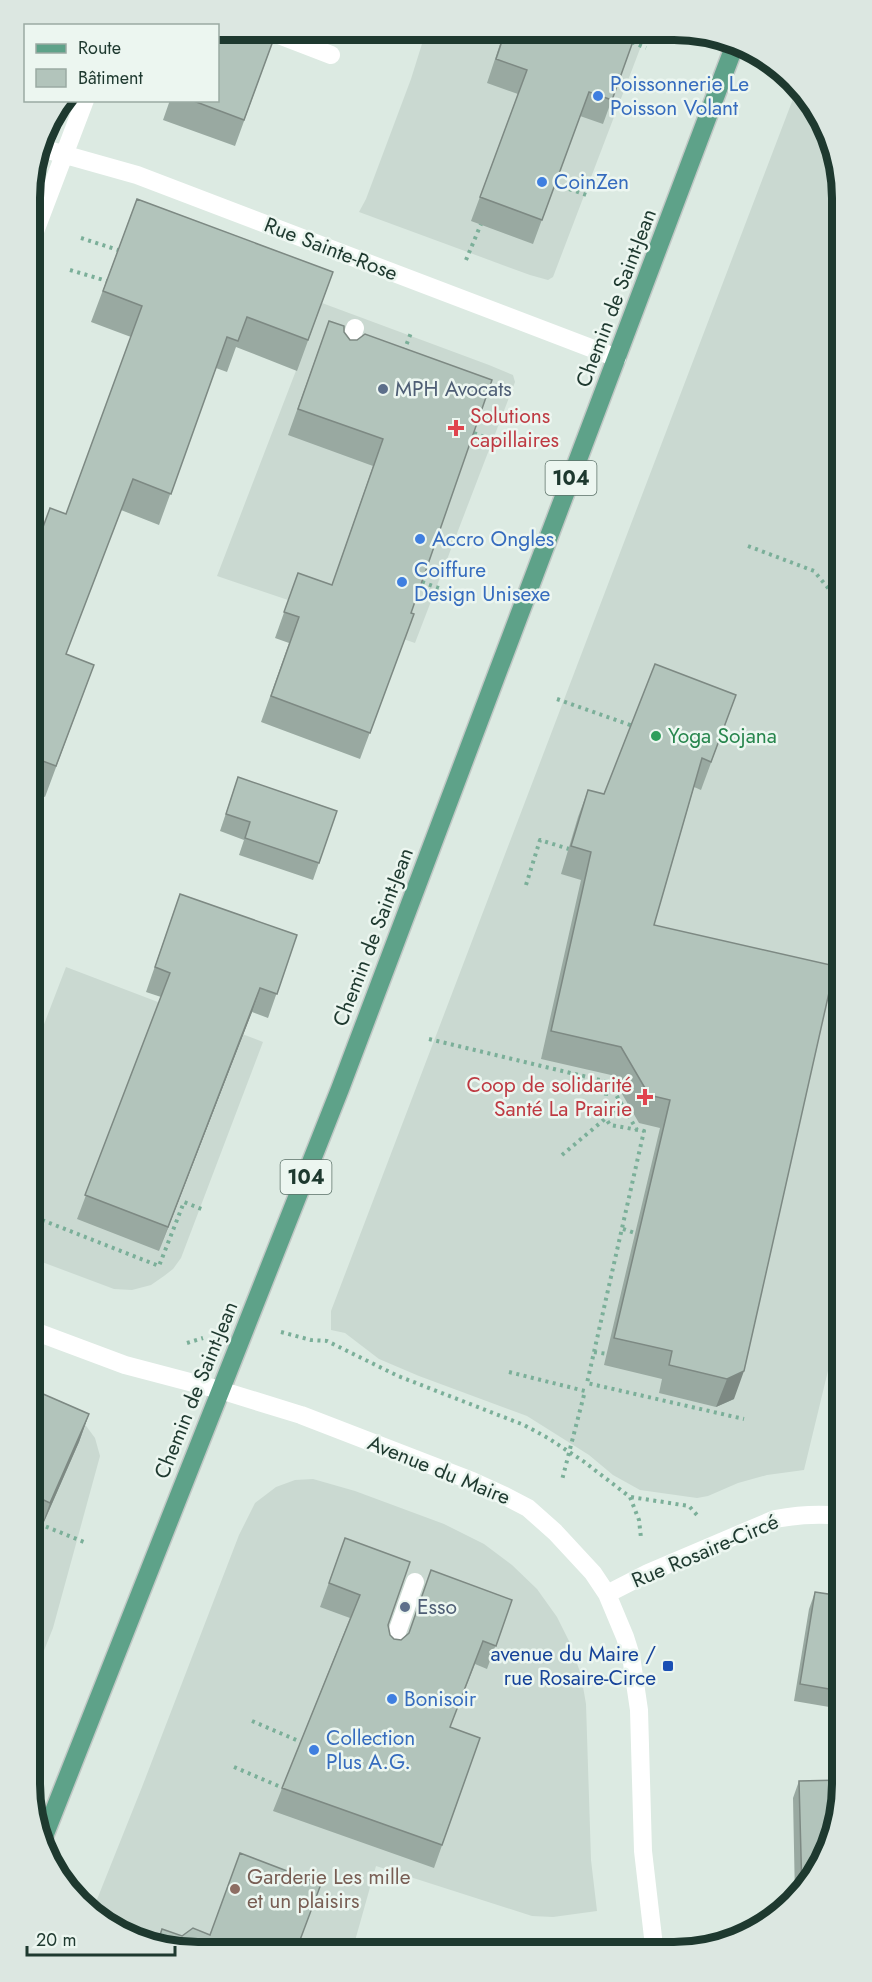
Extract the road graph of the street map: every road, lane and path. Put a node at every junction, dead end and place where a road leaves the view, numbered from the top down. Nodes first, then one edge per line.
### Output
1 (295, 41) edge
2 (632, 42) edge
3 (646, 48) dead end
4 (733, 53) edge
5 (331, 55) dead end
6 (611, 100) edge
7 (84, 102) edge
8 (625, 104) dead end
9 (49, 151) edge
10 (65, 156) junction
11 (555, 184) edge
12 (589, 196) dead end
13 (41, 217) edge
14 (481, 224) edge
15 (81, 238) dead end
16 (118, 250) edge
17 (466, 260) dead end
18 (70, 270) dead end
19 (107, 281) edge
20 (355, 328) dead end
21 (412, 330) dead end
22 (345, 356) edge
23 (402, 356) edge
24 (617, 358) junction
25 (474, 433) edge
26 (497, 442) dead end
27 (436, 540) edge
28 (748, 546) dead end
29 (457, 547) dead end
30 (422, 582) edge
31 (441, 589) dead end
32 (832, 592) edge
33 (557, 699) dead end
34 (633, 726) edge
35 (569, 849) dead end
36 (526, 885) dead end
37 (429, 1039) dead end
38 (608, 1082) junction
39 (629, 1105) dead end
40 (624, 1108) junction
41 (606, 1118) junction
42 (637, 1130) junction
43 (562, 1155) dead end
44 (204, 1210) dead end
45 (42, 1220) dead end
46 (623, 1229) junction
47 (635, 1233) dead end
48 (247, 1322) junction
49 (41, 1335) edge
50 (594, 1352) junction
51 (607, 1354) dead end
52 (509, 1372) dead end
53 (587, 1383) junction
54 (220, 1390) junction
55 (585, 1391) junction
56 (744, 1419) dead end
57 (568, 1451) junction
58 (562, 1480) dead end
59 (630, 1497) junction
60 (689, 1506) dead end
61 (831, 1515) edge
62 (41, 1528) edge
63 (640, 1533) dead end
64 (84, 1542) dead end
65 (415, 1582) dead end
66 (607, 1594) junction
67 (390, 1652) edge
68 (252, 1721) dead end
69 (301, 1742) edge
70 (234, 1767) dead end
71 (283, 1788) edge
72 (47, 1828) edge
73 (654, 1942) edge

1 - 5 street
2 - 3 path
4 - 24 main road, Chemin de Saint-Jean / 104
6 - 8 path
7 - 10 street
9 - 10 street, Rue Sainte-Rose
10 - 13 street
10 - 24 street, Rue Sainte-Rose
11 - 12 path
14 - 17 path
15 - 16 path
18 - 19 path
20 - 22 street
21 - 23 path
24 - 48 main road, Chemin de Saint-Jean / 104
25 - 26 path
27 - 29 path
28 - 32 path
30 - 31 path
33 - 34 path
35 - 36 path
37 - 38 path
38 - 40 path
38 - 41 path
39 - 40 path
40 - 41 path
40 - 42 path
41 - 42 path
41 - 43 path
42 - 46 path
44 - 45 path
46 - 47 path
46 - 50 path
48 - 54 main road, Chemin de Saint-Jean / 104
48 - 57 path
49 - 54 street, Avenue du Maire
50 - 51 path
50 - 53 path
52 - 55 path
53 - 55 path
53 - 56 path
54 - 66 street, Avenue du Maire
54 - 72 main road, Chemin de Saint-Jean / 104
55 - 57 path
57 - 58 path
57 - 59 path
59 - 60 path
59 - 63 path
61 - 66 street, Rue Rosaire-Circé
62 - 64 path
65 - 67 street
66 - 73 street, Avenue du Maire
68 - 69 path
70 - 71 path

